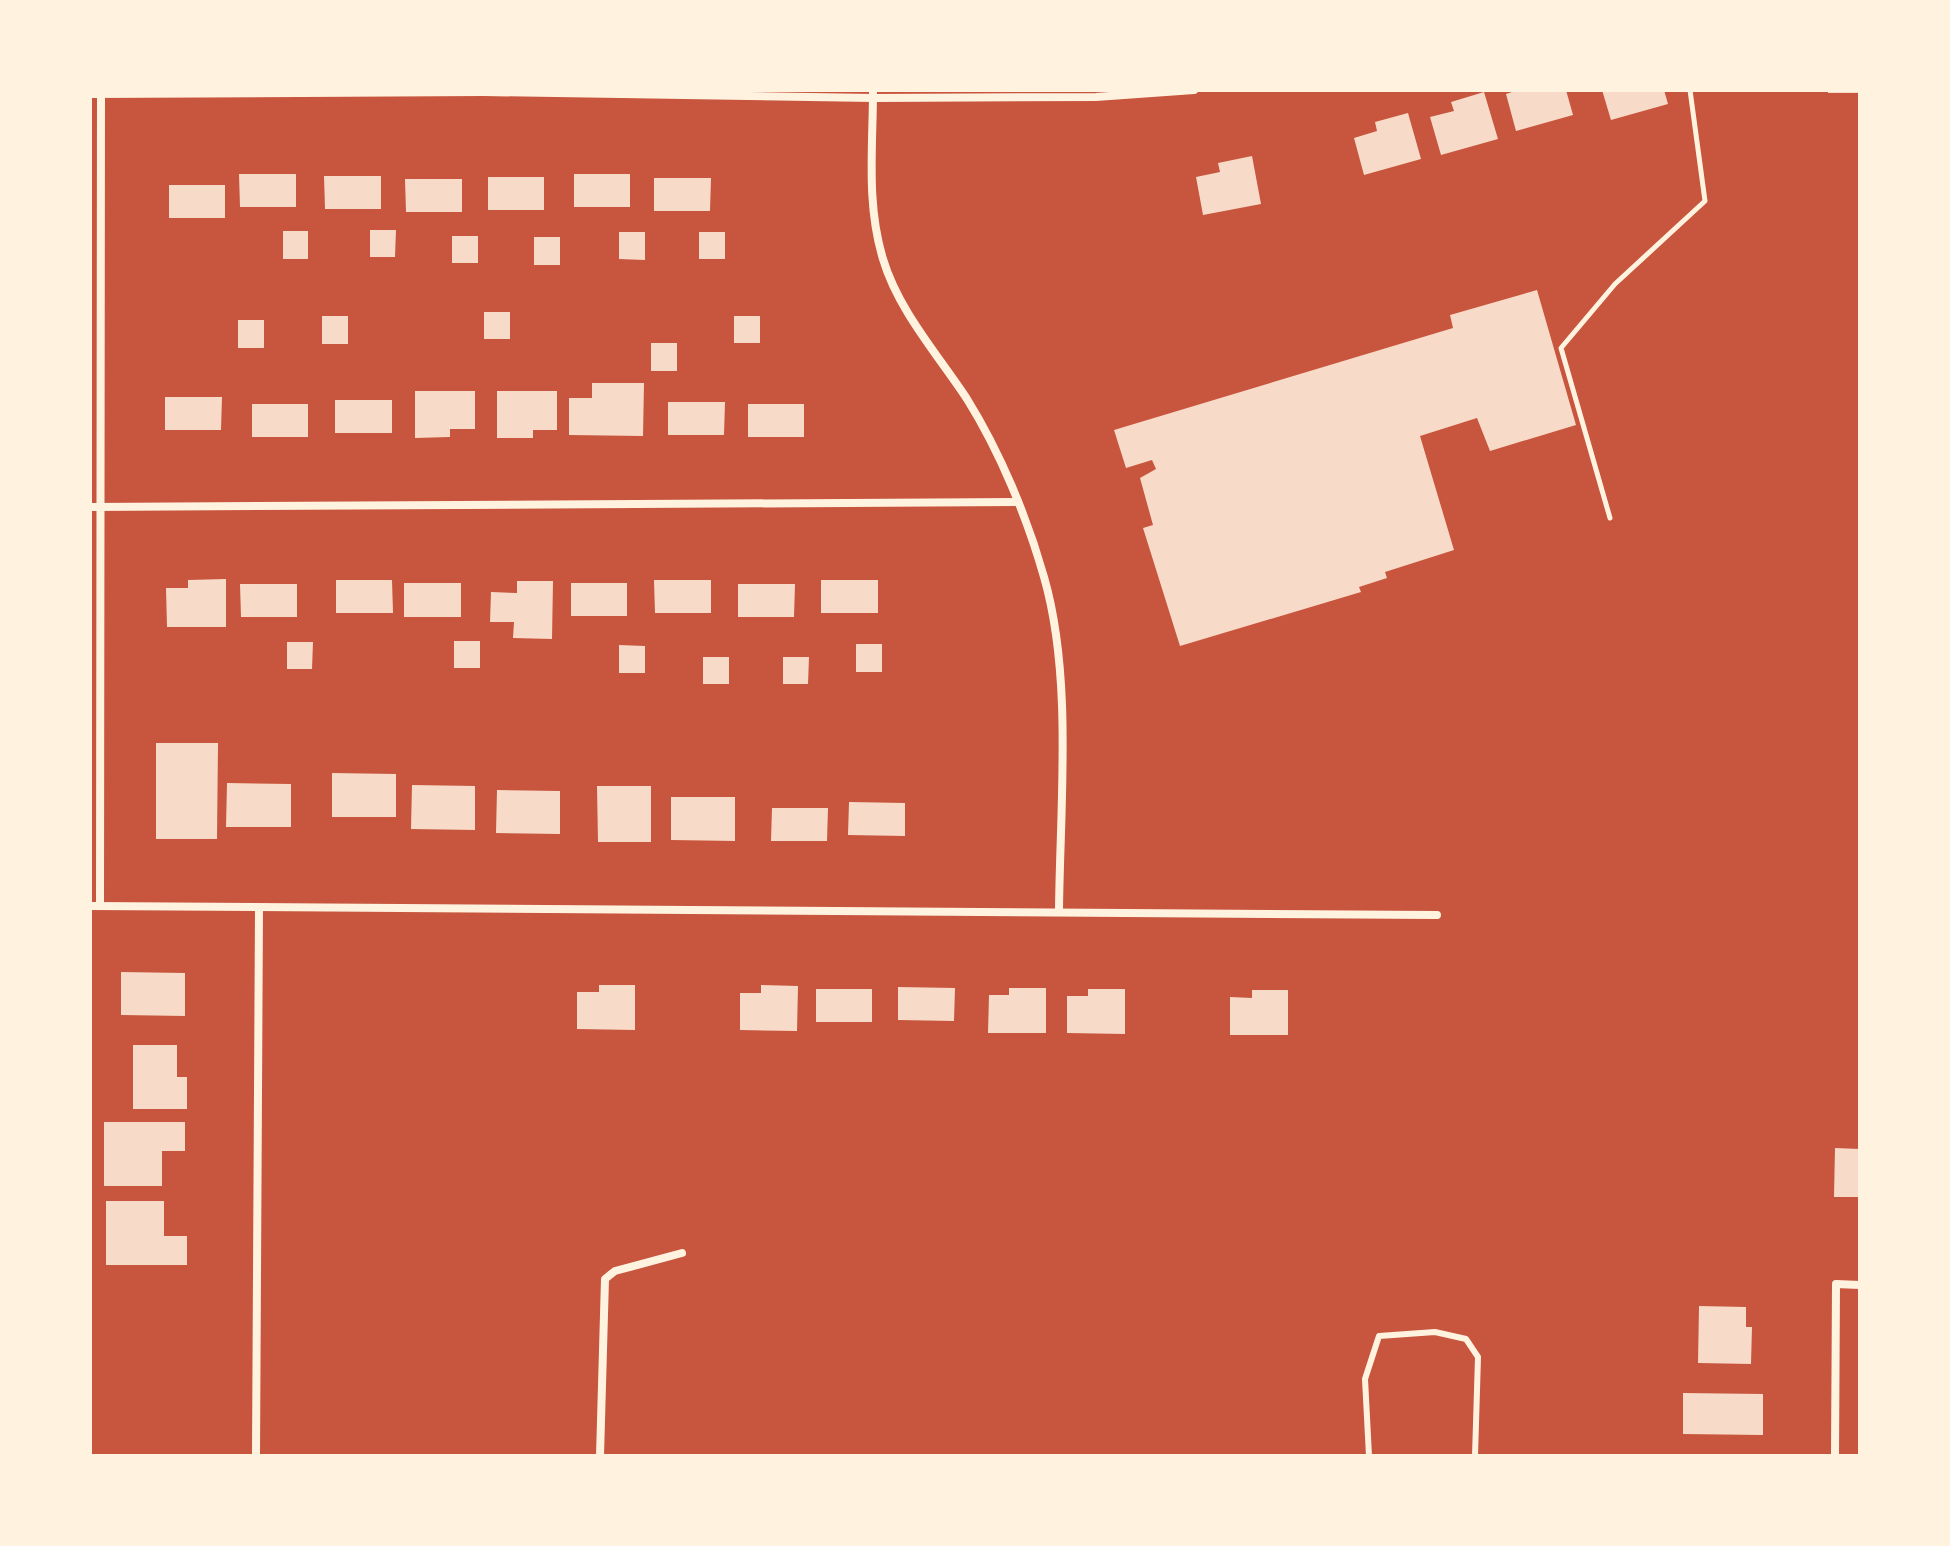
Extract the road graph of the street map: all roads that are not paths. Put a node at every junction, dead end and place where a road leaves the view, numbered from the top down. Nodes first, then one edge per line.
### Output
1 (1194, 90) edge
2 (484, 91) edge
3 (101, 92) edge
4 (90, 94) edge
5 (873, 94) edge
6 (1018, 502) junction
7 (94, 507) edge
8 (95, 906) edge
9 (259, 909) junction
10 (1059, 910) junction
11 (1437, 915) dead end
12 (682, 1253) dead end
13 (1860, 1285) edge
14 (256, 1456) edge
15 (600, 1456) edge
16 (1369, 1456) edge
17 (1475, 1456) edge
18 (1835, 1456) edge

1 - 5 street
2 - 3 street
2 - 5 street
3 - 4 street
3 - 7 street
5 - 6 street
6 - 7 street
6 - 10 street
7 - 8 street
8 - 9 street
9 - 10 street
9 - 14 street
10 - 11 street
12 - 15 street
13 - 18 street
16 - 17 lane

